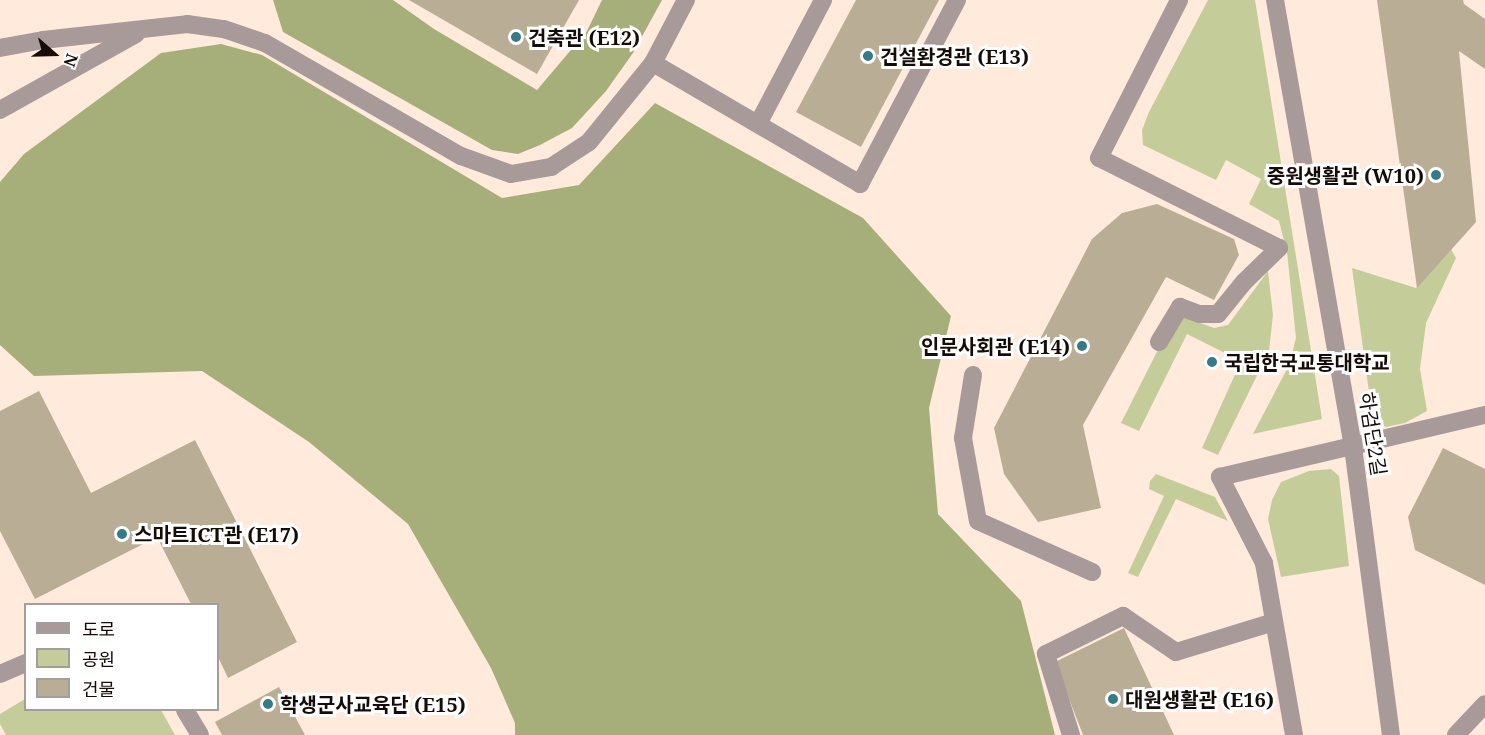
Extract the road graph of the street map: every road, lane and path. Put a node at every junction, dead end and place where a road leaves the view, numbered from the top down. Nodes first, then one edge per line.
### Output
1 (686, 0) edge
2 (823, 0) edge
3 (957, 0) edge
4 (1179, 0) edge
5 (1275, 0) edge
6 (143, 30) junction
7 (0, 48) edge
8 (653, 63) junction
9 (0, 110) edge
10 (758, 124) junction
11 (1159, 342) dead end
12 (973, 375) dead end
13 (1485, 415) edge
14 (1353, 447) junction
15 (1092, 572) dead end
16 (1274, 622) junction
17 (24, 664) edge
18 (0, 674) edge
19 (1485, 704) edge
20 (186, 711) edge
21 (200, 735) edge
22 (1071, 735) edge
23 (1294, 735) edge
24 (1391, 735) edge
25 (1456, 735) edge

1 - 8 street
2 - 10 street
3 - 10 street
4 - 11 street
5 - 14 street, 하검단2길
6 - 7 street
6 - 8 street
6 - 9 street
8 - 10 street
12 - 15 street
13 - 14 street
14 - 16 street
14 - 24 street, 하검단2길
16 - 22 street
16 - 23 street
17 - 18 street
19 - 25 street
20 - 21 street

